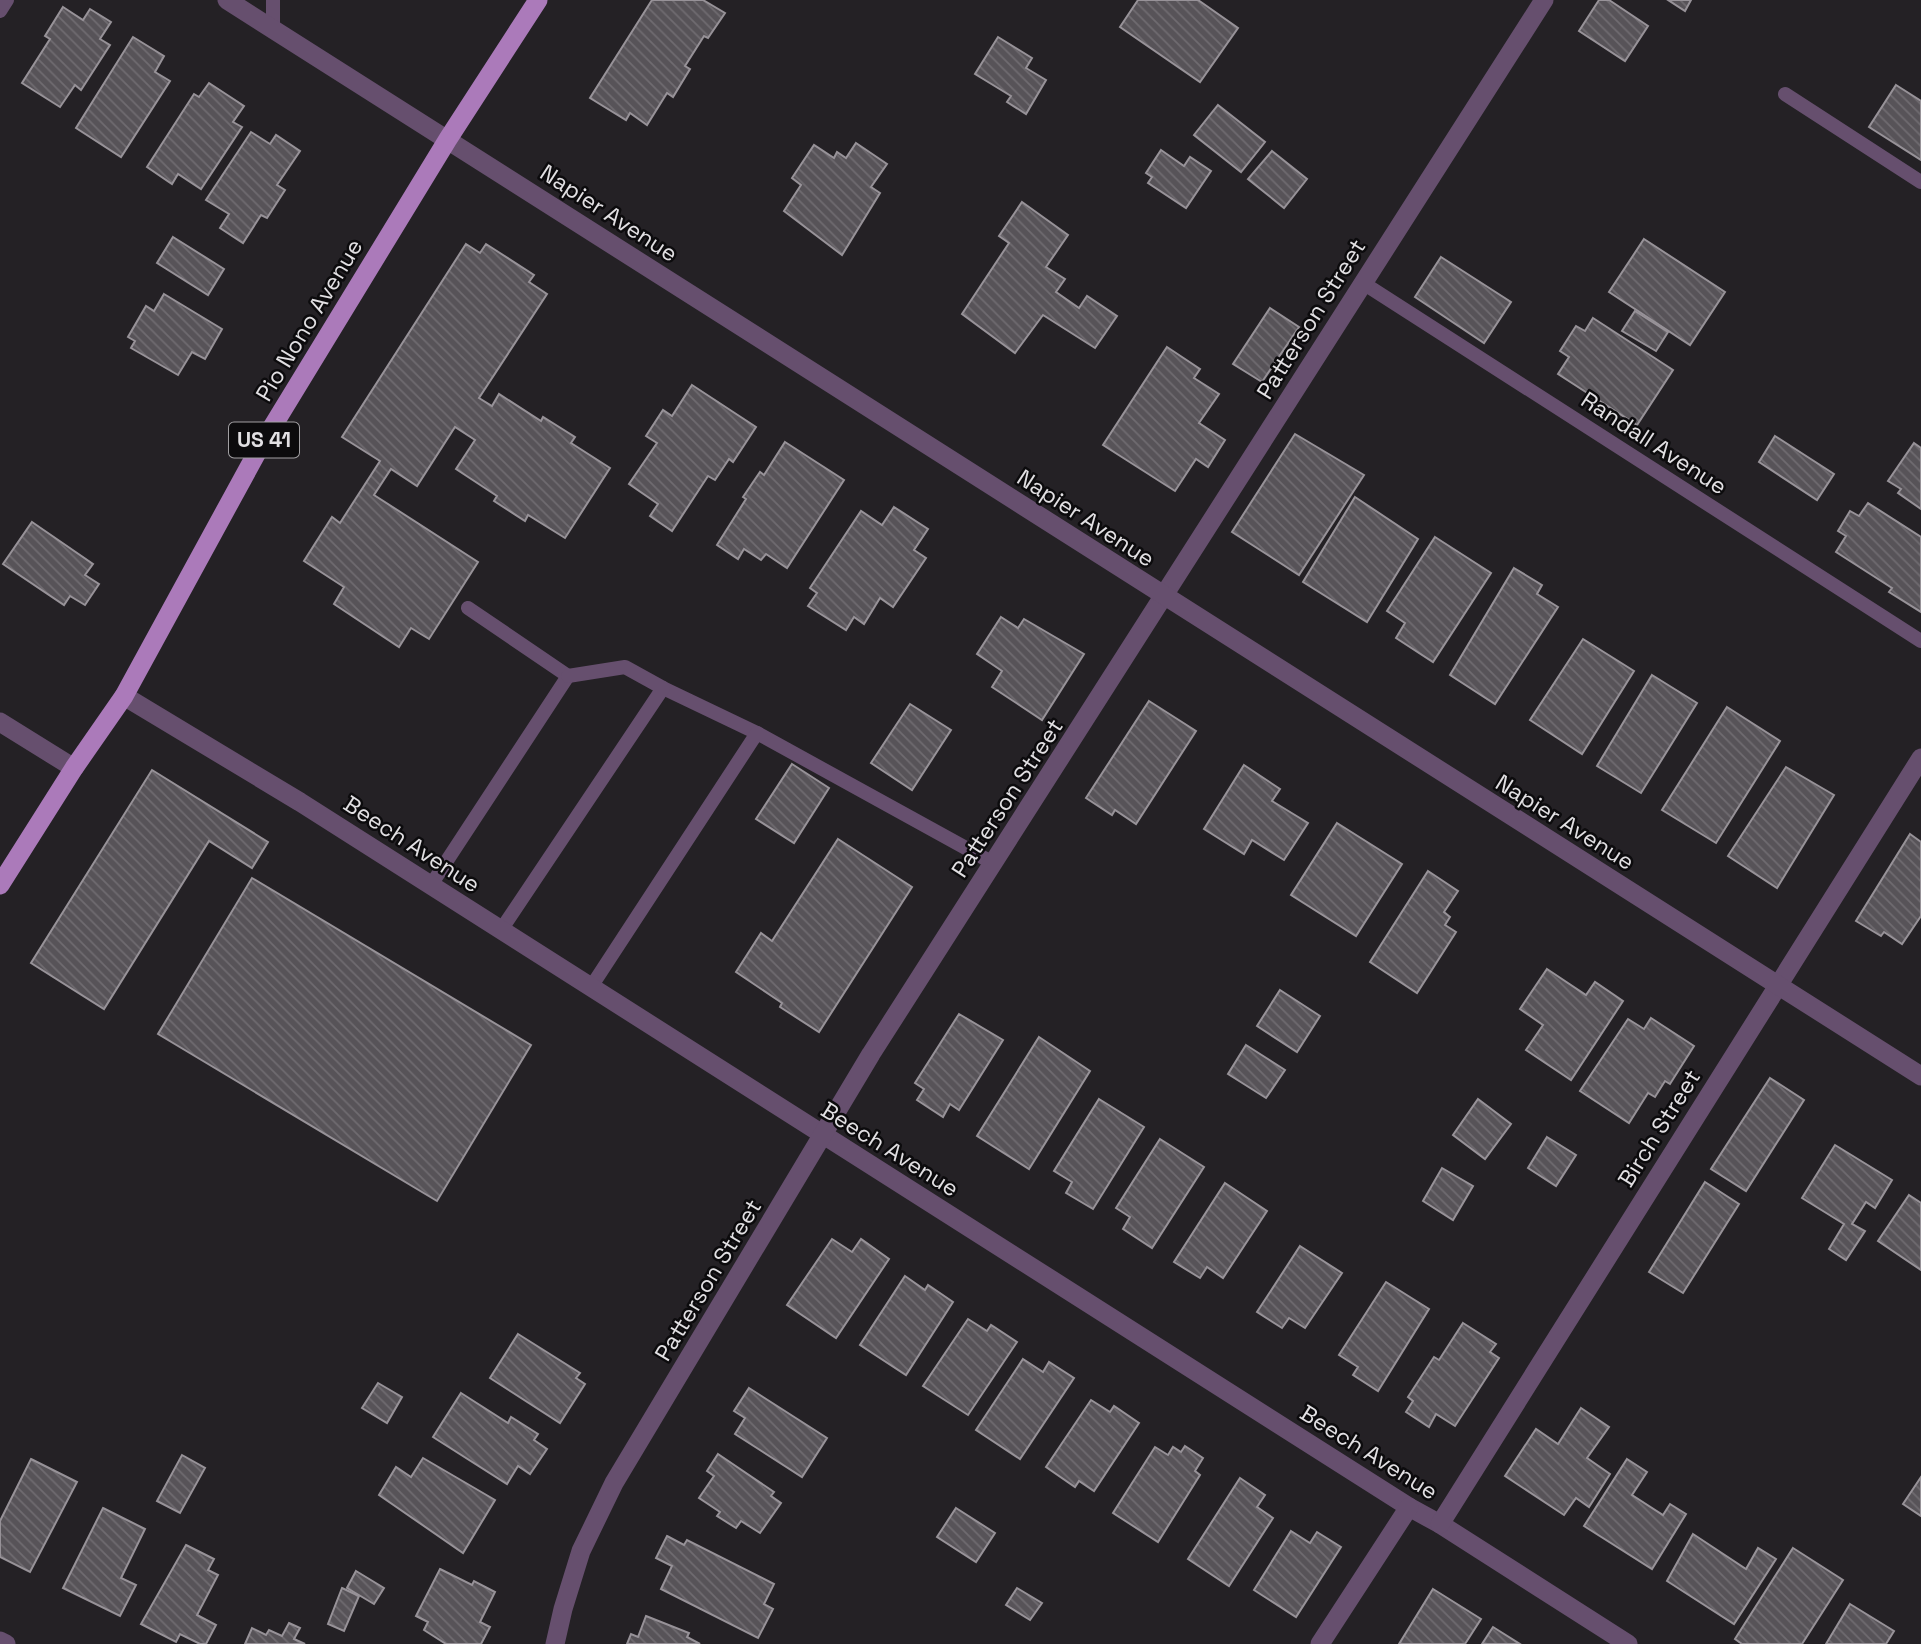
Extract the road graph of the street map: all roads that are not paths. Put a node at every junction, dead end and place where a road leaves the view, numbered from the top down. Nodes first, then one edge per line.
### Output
1 (7, 0) edge
2 (226, 0) edge
3 (273, 0) edge
4 (538, 0) edge
5 (1538, 2) edge
6 (0, 11) edge
7 (273, 29) junction
8 (1785, 94) dead end
9 (448, 139) junction
10 (1921, 182) edge
11 (1363, 283) junction
12 (1164, 597) junction
13 (468, 608) dead end
14 (1921, 641) edge
15 (568, 676) junction
16 (663, 688) junction
17 (124, 696) junction
18 (0, 722) edge
19 (757, 733) junction
20 (1921, 758) edge
21 (74, 768) junction
22 (993, 863) junction
23 (0, 885) edge
24 (431, 885) junction
25 (501, 930) junction
26 (1778, 985) junction
27 (590, 987) junction
28 (1921, 1076) edge
29 (823, 1136) junction
30 (1409, 1507) junction
31 (1440, 1524) junction
32 (0, 1641) edge
33 (6, 1644) edge
34 (555, 1644) edge
35 (1320, 1644) edge
36 (1628, 1644) edge

1 - 6 lane
2 - 7 street, Napier Avenue
3 - 7 lane
4 - 9 main road, Pio Nono Avenue / US 41
5 - 11 street, Patterson Street
7 - 9 street, Napier Avenue
8 - 10 lane
9 - 12 street, Napier Avenue
9 - 17 main road, Pio Nono Avenue / US 41
11 - 12 street, Patterson Street
11 - 14 lane, Randall Avenue
12 - 22 street, Patterson Street
12 - 26 street, Napier Avenue
13 - 15 lane
15 - 16 lane
15 - 24 lane
16 - 19 lane
16 - 25 lane
17 - 21 main road, Pio Nono Avenue / US 41
17 - 24 street, Beech Avenue
18 - 21 street
19 - 22 lane
19 - 27 lane
20 - 26 street, Birch Street
21 - 23 main road, Pio Nono Avenue / US 41
22 - 29 street, Patterson Street
24 - 25 street, Beech Avenue
25 - 27 street, Beech Avenue
26 - 28 street, Napier Avenue
26 - 31 street, Birch Street
27 - 29 street, Beech Avenue
29 - 30 street, Beech Avenue
29 - 34 street, Patterson Street
30 - 31 street, Beech Avenue
30 - 35 street
31 - 36 street, Beech Avenue
32 - 33 street

